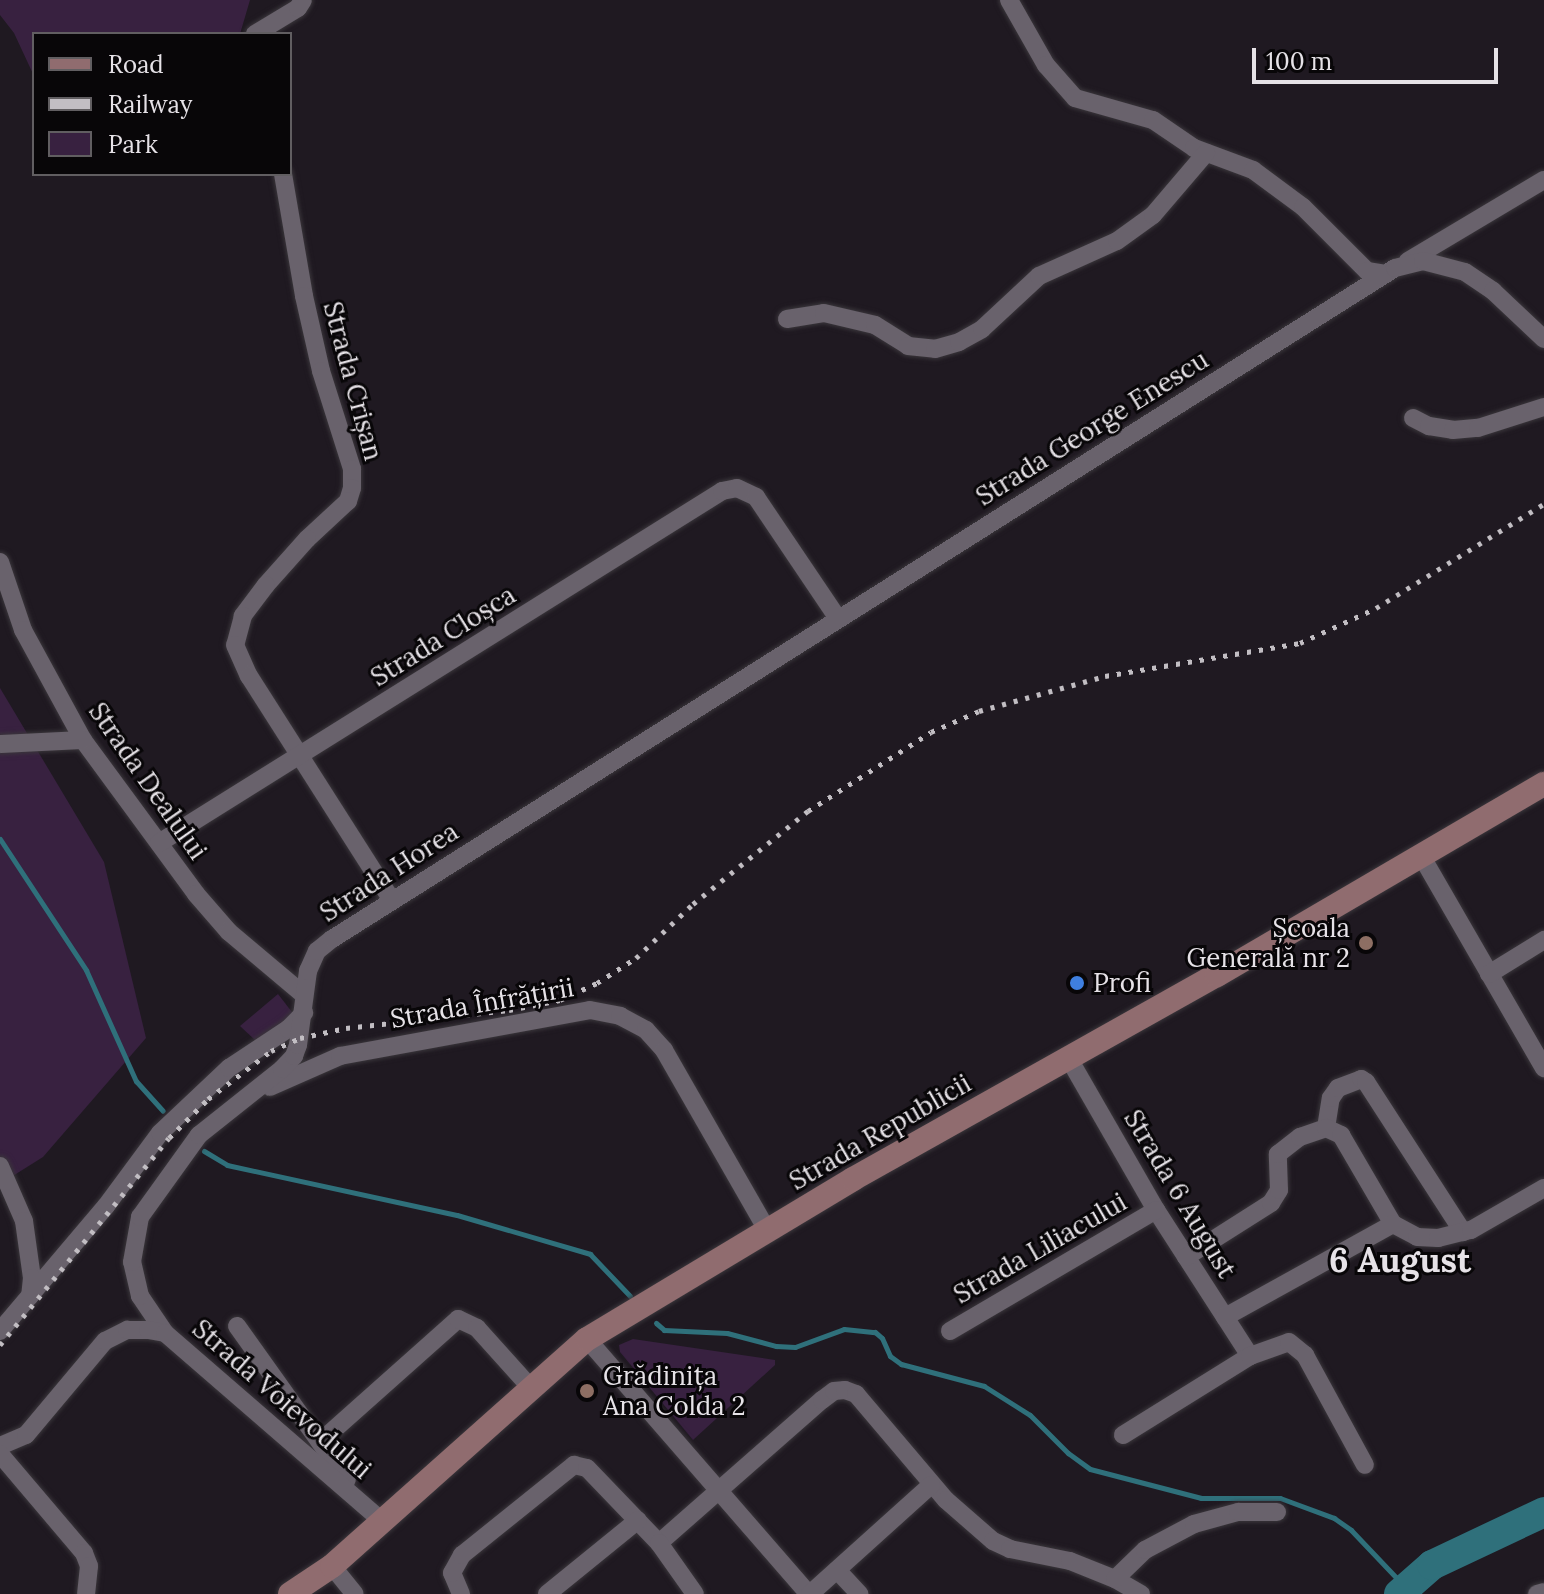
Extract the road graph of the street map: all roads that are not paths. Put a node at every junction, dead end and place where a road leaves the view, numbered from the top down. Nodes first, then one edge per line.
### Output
1 (303, 0) edge
2 (1009, 0) edge
3 (258, 32) edge
4 (1206, 153) junction
5 (283, 176) edge
6 (1544, 180) edge
7 (1385, 275) junction
8 (787, 319) dead end
9 (1544, 339) edge
10 (1544, 407) edge
11 (1413, 418) dead end
12 (0, 562) edge
13 (837, 617) junction
14 (83, 740) junction
15 (0, 744) edge
16 (301, 754) junction
17 (1544, 784) edge
18 (159, 843) junction
19 (1422, 857) junction
20 (391, 899) junction
21 (1544, 940) edge
22 (1489, 974) junction
23 (304, 1004) junction
24 (1068, 1057) junction
25 (1544, 1068) edge
26 (243, 1099) junction
27 (1326, 1128) junction
28 (0, 1166) edge
29 (1544, 1188) edge
30 (1156, 1210) junction
31 (1393, 1224) junction
32 (767, 1230) junction
33 (1463, 1232) junction
34 (1186, 1257) junction
35 (30, 1296) junction
36 (1225, 1317) junction
37 (237, 1326) dead end
38 (0, 1331) edge
39 (950, 1331) dead end
40 (165, 1333) junction
41 (587, 1339) junction
42 (1250, 1356) junction
43 (531, 1388) junction
44 (1123, 1435) dead end
45 (320, 1442) junction
46 (0, 1446) edge
47 (0, 1454) edge
48 (1365, 1465) dead end
49 (931, 1485) junction
50 (720, 1493) junction
51 (1277, 1512) dead end
52 (373, 1513) junction
53 (638, 1520) junction
54 (659, 1543) junction
55 (332, 1566) junction
56 (837, 1570) junction
57 (1115, 1579) junction
58 (1544, 1592) edge
59 (86, 1594) edge
60 (290, 1594) edge
61 (355, 1594) edge
62 (461, 1594) edge
63 (547, 1594) edge
64 (695, 1594) edge
65 (809, 1594) edge
66 (859, 1594) edge
67 (1141, 1594) edge
68 (1537, 1594) edge

1 - 3 street
2 - 4 street
4 - 7 street
4 - 8 street
5 - 16 street, Strada Crișan
6 - 7 street, Strada George Enescu
7 - 9 street
7 - 13 street, Strada George Enescu
10 - 11 street
12 - 14 street, Strada Dealului
13 - 16 street, Strada Cloșca
13 - 20 street, Strada Horea
14 - 15 street
14 - 18 street, Strada Dealului
16 - 18 street, Strada Cloșca
16 - 20 street, Strada Crișan
17 - 19 street, Strada Republicii
18 - 23 street, Strada Dealului
19 - 22 street
19 - 24 street, Strada Republicii
20 - 23 street, Strada Horea
21 - 22 street
22 - 25 street
23 - 26 street, Strada Horea
23 - 35 street
24 - 30 street, Strada 6 August
24 - 32 street, Strada Republicii
26 - 32 street, Strada Înfrățirii
26 - 40 street, Strada Horea
27 - 31 street
27 - 33 street
27 - 34 street
28 - 35 street
29 - 33 street
30 - 34 street, Strada 6 August
30 - 39 street, Strada Liliacului
31 - 33 street
31 - 36 street
32 - 41 street, Strada Republicii
34 - 36 street, Strada 6 August
35 - 38 street
36 - 42 street, Strada 6 August
37 - 45 street
40 - 46 street, Strada Voievodului
40 - 52 street, Strada Voievodului
41 - 43 street, Strada Republicii
41 - 50 street
42 - 44 street
42 - 48 street
43 - 45 street
43 - 52 street, Strada Republicii
45 - 52 street
47 - 59 street
49 - 50 street
49 - 56 street
49 - 57 street
50 - 54 street
50 - 65 street
51 - 57 street
52 - 55 street, Strada Republicii
53 - 54 street
53 - 62 street
53 - 63 street
54 - 64 street
55 - 60 street, Strada Republicii
55 - 61 street
56 - 65 street
56 - 66 street
57 - 67 street
58 - 68 street

